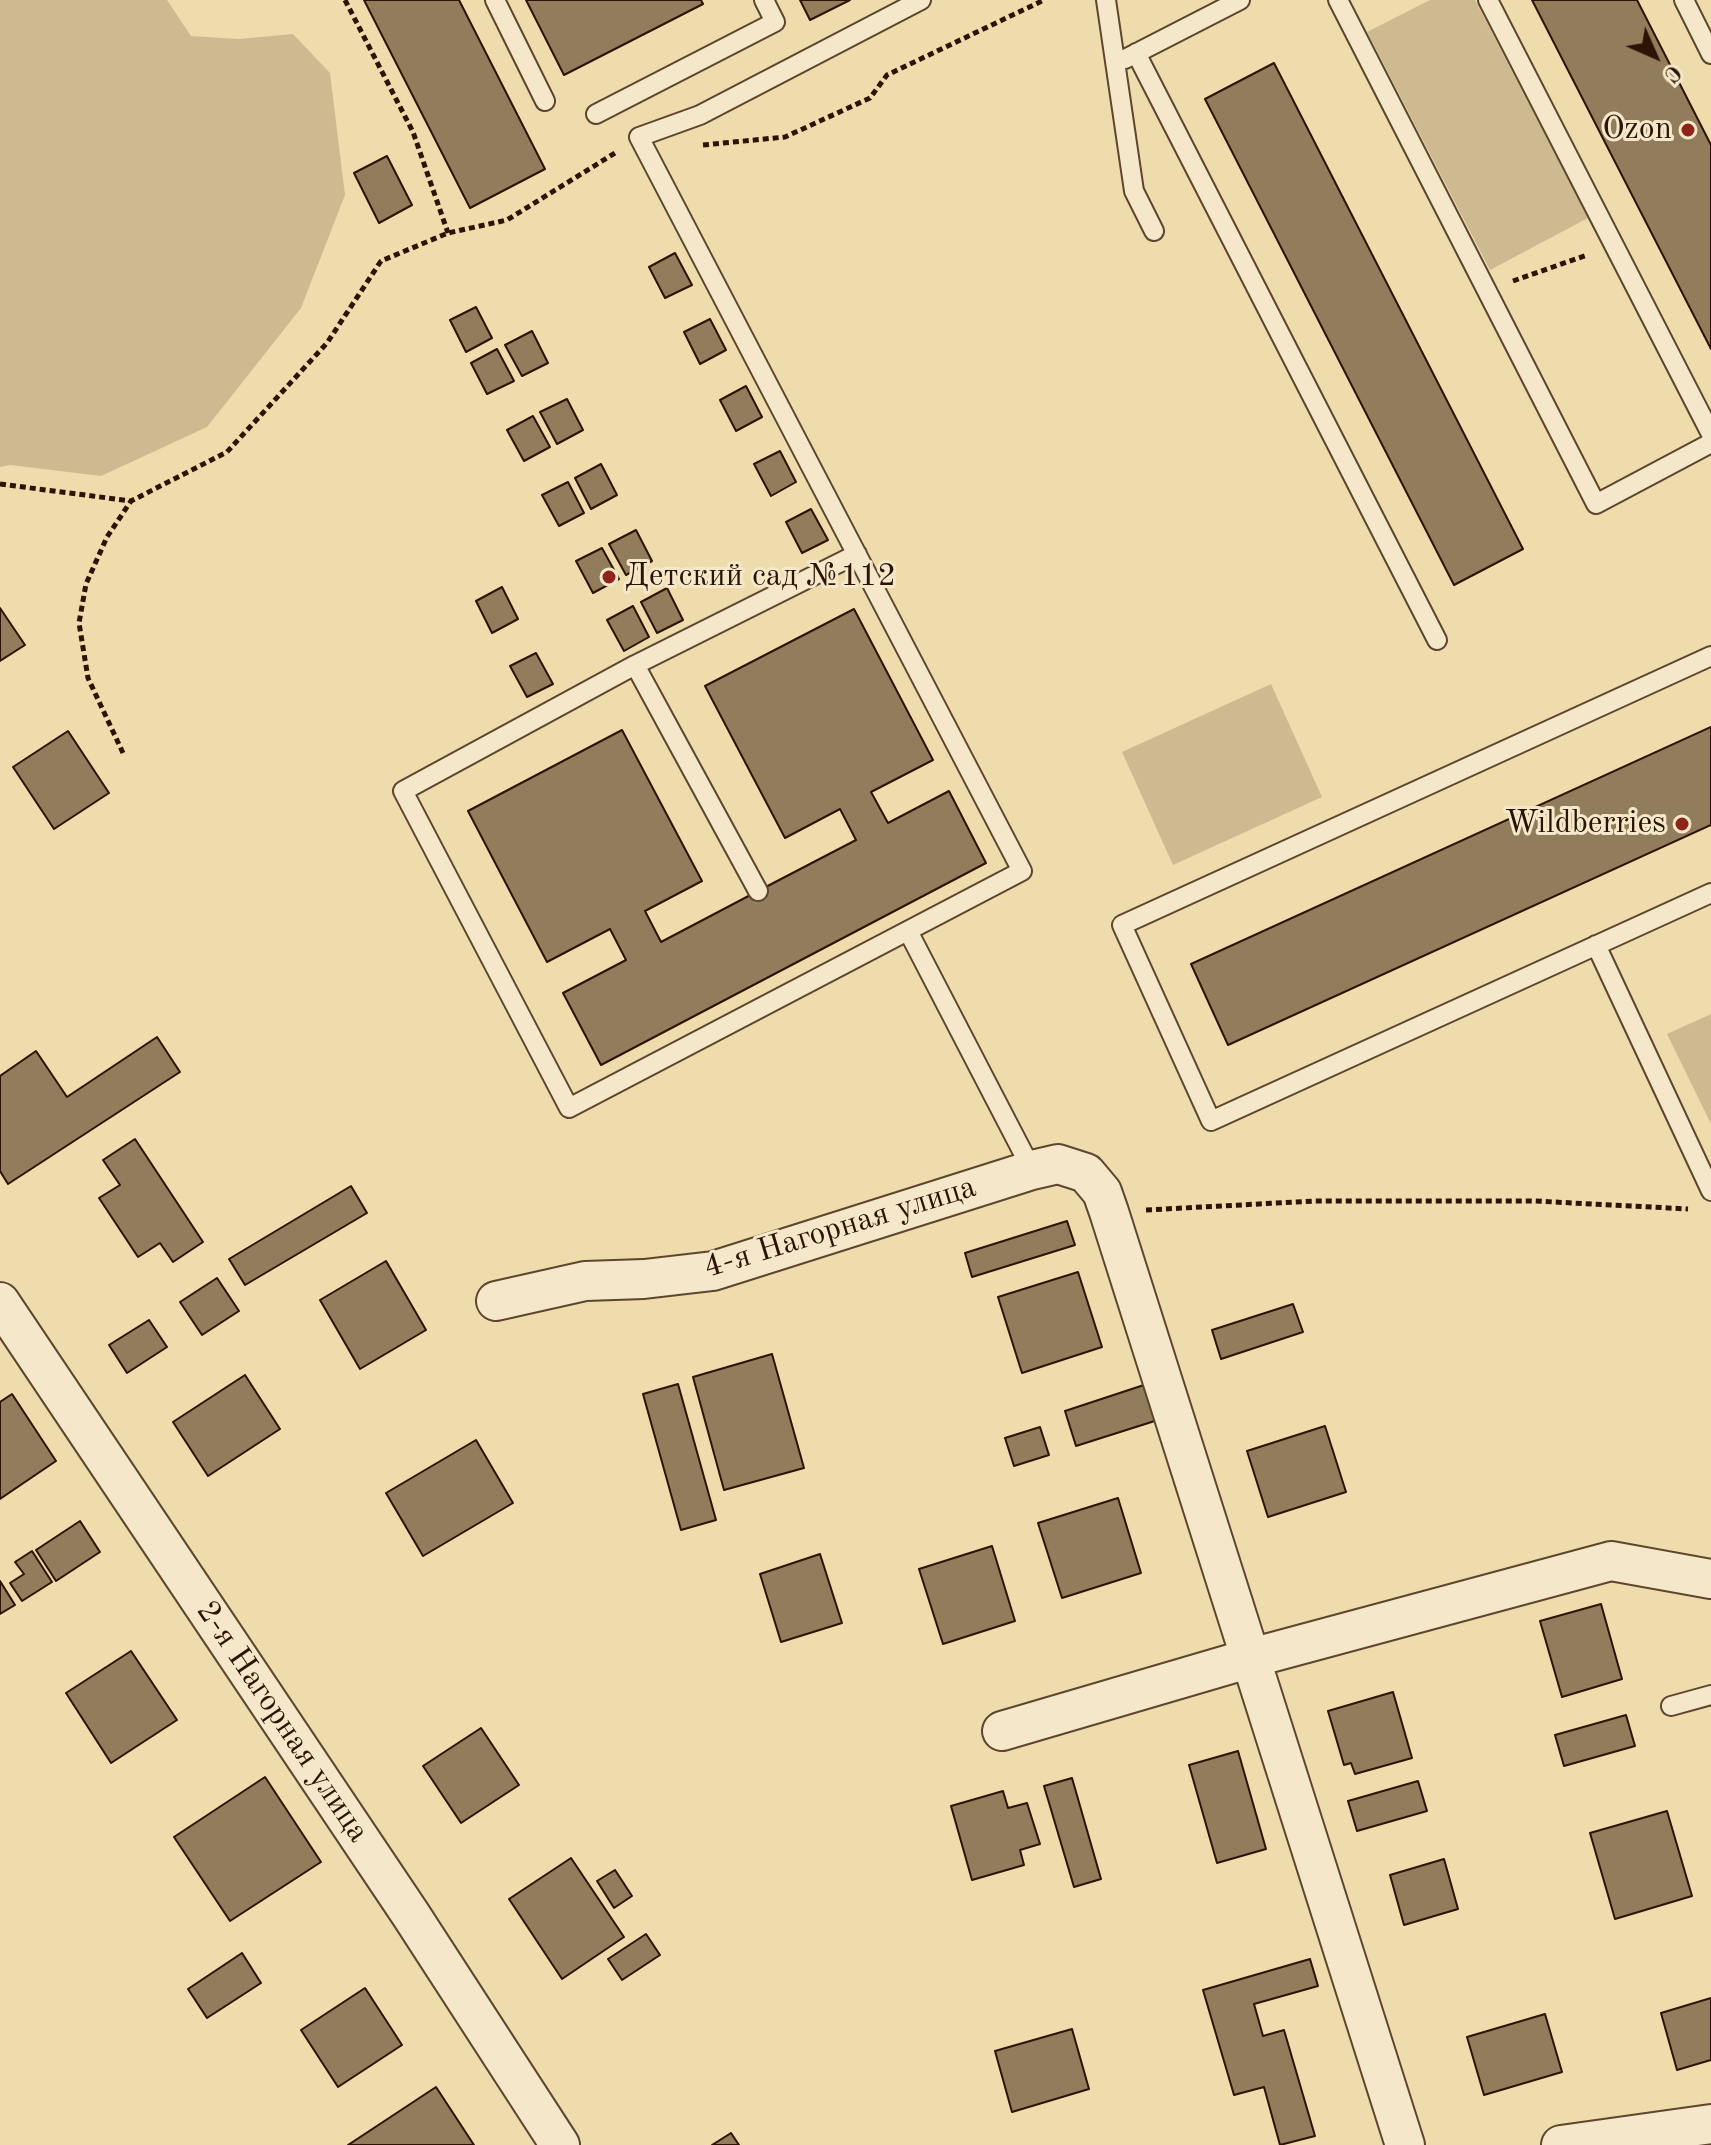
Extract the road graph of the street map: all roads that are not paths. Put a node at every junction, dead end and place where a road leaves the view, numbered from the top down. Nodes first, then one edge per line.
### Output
1 (495, 0) edge
2 (764, 0) edge
3 (921, 0) edge
4 (1106, 0) edge
5 (1240, 0) edge
6 (1338, 0) edge
7 (1488, 0) edge
8 (1684, 0) edge
9 (1136, 53) junction
10 (1711, 54) edge
11 (1116, 64) junction
12 (545, 101) dead end
13 (596, 114) dead end
14 (1154, 231) dead end
15 (1711, 434) edge
16 (1711, 443) edge
17 (857, 554) junction
18 (1437, 640) dead end
19 (1711, 656) edge
20 (635, 665) junction
21 (758, 891) dead end
22 (1711, 893) edge
23 (908, 931) junction
24 (1596, 945) junction
25 (1032, 1170) junction
26 (1711, 1191) edge
27 (496, 1301) dead end
28 (0, 1302) edge
29 (1711, 1579) edge
30 (1251, 1658) junction
31 (1711, 1695) edge
32 (1671, 1706) dead end
33 (1002, 1731) dead end
34 (1711, 2124) edge
35 (560, 2145) edge
36 (1405, 2145) edge
37 (1561, 2145) edge

1 - 12 lane
2 - 13 lane
3 - 17 lane
4 - 11 lane
5 - 9 lane
6 - 16 lane
7 - 15 lane
8 - 10 lane
9 - 11 lane
9 - 18 lane
11 - 14 lane
17 - 20 lane
17 - 23 lane
19 - 24 lane
20 - 21 lane
20 - 23 lane
22 - 24 lane
23 - 25 lane
24 - 26 lane
25 - 27 street, 4-я Нагорная улица
25 - 30 street, 4-я Нагорная улица
28 - 35 street, 2-я Нагорная улица
29 - 30 street
30 - 33 street
30 - 36 street
31 - 32 lane
34 - 37 street

